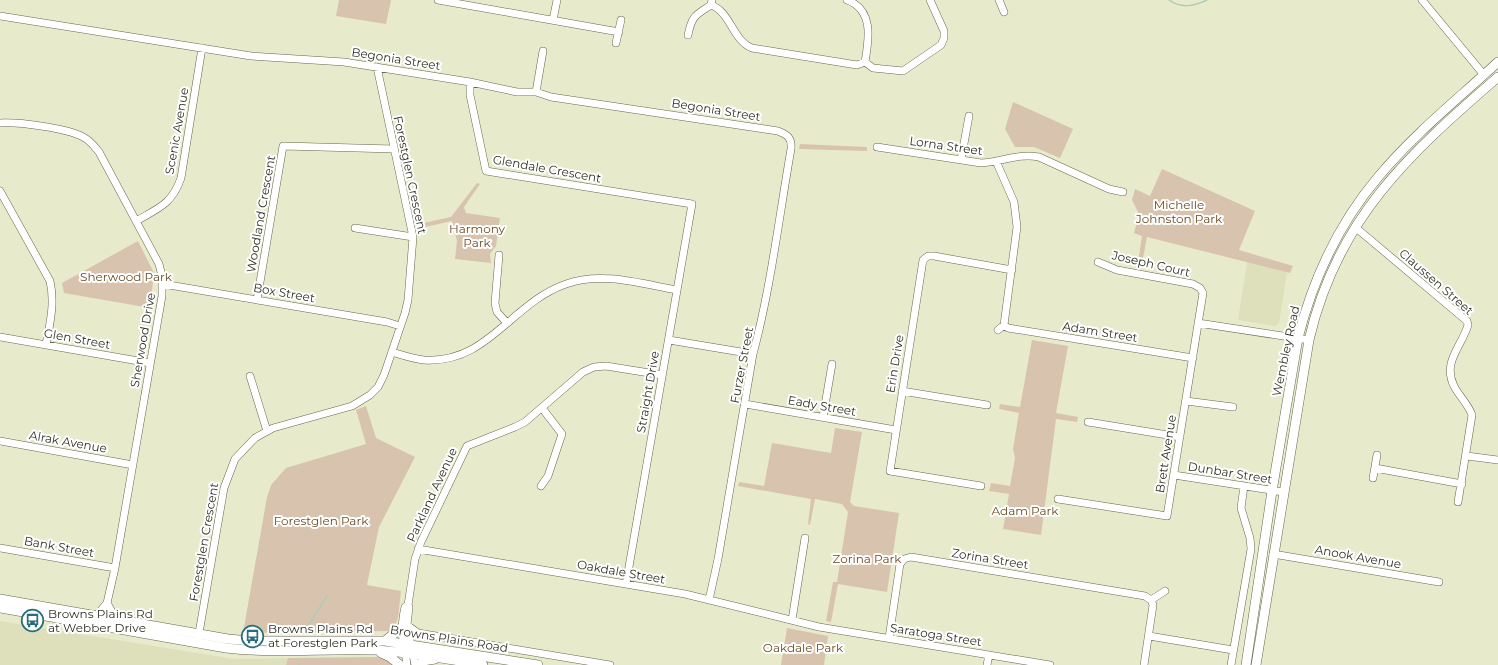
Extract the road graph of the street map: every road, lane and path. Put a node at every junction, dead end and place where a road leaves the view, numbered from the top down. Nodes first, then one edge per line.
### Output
1 (438, 0) edge
2 (557, 0) edge
3 (847, 0) edge
4 (930, 0) edge
5 (1000, 0) edge
6 (1422, 0) edge
7 (711, 2) edge
8 (1004, 12) dead end
9 (0, 16) edge
10 (553, 20) junction
11 (621, 20) dead end
12 (619, 32) junction
13 (688, 35) dead end
14 (616, 43) dead end
15 (202, 48) junction
16 (544, 51) dead end
17 (865, 62) junction
18 (1498, 62) edge
19 (377, 67) junction
20 (1484, 75) junction
21 (1498, 77) edge
22 (470, 82) junction
23 (536, 92) junction
24 (1462, 96) junction
25 (1468, 103) junction
26 (969, 116) dead end
27 (0, 123) edge
28 (787, 135) joint
29 (877, 147) dead end
30 (394, 149) junction
31 (961, 160) junction
32 (996, 161) junction
33 (0, 191) edge
34 (1124, 192) dead end
35 (692, 204) joint
36 (136, 221) junction
37 (1355, 227) junction
38 (355, 228) dead end
39 (413, 237) junction
40 (499, 255) dead end
41 (1098, 262) dead end
42 (1012, 270) junction
43 (163, 284) junction
44 (1200, 288) joint
45 (677, 290) junction
46 (257, 300) junction
47 (507, 323) junction
48 (1198, 323) junction
49 (1004, 325) junction
50 (400, 326) junction
51 (998, 330) dead end
52 (0, 337) edge
53 (1298, 338) junction
54 (668, 340) junction
55 (1309, 340) junction
56 (46, 345) junction
57 (392, 352) junction
58 (753, 354) junction
59 (1192, 358) junction
60 (150, 363) junction
61 (832, 364) dead end
62 (662, 375) junction
63 (250, 376) dead end
64 (902, 391) junction
65 (1186, 400) junction
66 (745, 404) junction
67 (987, 405) dead end
68 (1233, 407) dead end
69 (542, 408) junction
70 (823, 417) junction
71 (1088, 422) dead end
72 (896, 430) junction
73 (267, 431) junction
74 (1180, 437) junction
75 (0, 441) edge
76 (1377, 455) dead end
77 (1467, 456) junction
78 (1498, 460) edge
79 (133, 465) junction
80 (1374, 468) junction
81 (1174, 475) junction
82 (1373, 478) dead end
83 (1462, 484) junction
84 (541, 486) dead end
85 (980, 486) dead end
86 (1244, 486) junction
87 (1272, 491) junction
88 (1283, 492) junction
89 (1058, 499) dead end
90 (1458, 502) dead end
91 (805, 538) dead end
92 (0, 548) edge
93 (418, 549) junction
94 (1273, 554) junction
95 (115, 568) junction
96 (1439, 582) dead end
97 (626, 584) junction
98 (1165, 591) dead end
99 (0, 599) edge
100 (709, 600) junction
101 (1151, 600) junction
102 (107, 604) junction
103 (0, 608) edge
104 (96, 616) junction
105 (116, 619) junction
106 (792, 620) junction
107 (404, 627) junction
108 (819, 627) joint
109 (200, 634) junction
110 (1149, 636) junction
111 (889, 638) junction
112 (385, 641) junction
113 (198, 643) junction
114 (408, 648) junction
115 (375, 650) junction
116 (1233, 650) junction
117 (989, 655) junction
118 (445, 658) junction
119 (400, 665) edge
120 (407, 665) edge
121 (415, 665) edge
122 (418, 665) edge
123 (483, 665) edge
124 (538, 665) edge
125 (610, 665) edge
126 (987, 665) edge
127 (1050, 665) edge
128 (1144, 665) edge
129 (1231, 665) edge
130 (1246, 665) edge
131 (1256, 665) edge

1 - 10 street
2 - 10 street
3 - 17 street
4 - 17 street
5 - 8 street
6 - 20 street
7 - 13 street
7 - 17 street
9 - 15 street, Begonia Street
10 - 12 street
11 - 12 street
12 - 14 street
15 - 19 street, Begonia Street
15 - 36 street, Scenic Avenue
16 - 23 street
18 - 20 main road, Wembley Road
19 - 22 street, Begonia Street
19 - 30 street, Forestglen Crescent
20 - 24 main road, Wembley Road
21 - 25 main road, Wembley Road
22 - 23 street, Begonia Street
22 - 35 street, Glendale Crescent
23 - 28 street, Begonia Street
24 - 25 main road
24 - 53 main road, Wembley Road
25 - 37 main road, Wembley Road
26 - 31 street
27 - 36 street, Sherwood Drive
28 - 58 street, Furzer Street
29 - 31 street, Lorna Street
30 - 39 street, Forestglen Crescent
30 - 46 street, Woodland Crescent
31 - 32 street, Lorna Street
32 - 34 street, Lorna Street
32 - 42 street
33 - 56 street
35 - 45 street, Straight Drive
36 - 43 street, Sherwood Drive
37 - 55 main road, Wembley Road
37 - 77 street, Claussen Street
38 - 39 street
39 - 50 street, Forestglen Crescent
40 - 47 street
41 - 44 street, Joseph Court
42 - 49 street
42 - 64 street, Erin Drive
43 - 46 street, Box Street
43 - 60 street, Sherwood Drive
44 - 48 street, Brett Avenue
45 - 47 street
45 - 54 street, Straight Drive
46 - 50 street, Box Street
47 - 57 street
48 - 53 street
48 - 59 street, Brett Avenue
49 - 51 street
49 - 59 street, Adam Street
50 - 57 street, Forestglen Crescent
52 - 56 street, Glen Street
53 - 55 street
53 - 87 main road, Wembley Road
54 - 58 street
54 - 62 street, Straight Drive
55 - 88 main road, Wembley Road
56 - 60 street, Glen Street
57 - 73 street, Forestglen Crescent
58 - 66 street, Furzer Street
59 - 65 street, Brett Avenue
60 - 79 street, Sherwood Drive
61 - 70 street
62 - 69 street, Parkland Avenue
62 - 97 street, Straight Drive
63 - 73 street
64 - 67 street
64 - 72 street, Erin Drive
65 - 68 street
65 - 74 street, Brett Avenue
66 - 70 street, Eady Street
66 - 100 street, Furzer Street
69 - 84 street
69 - 93 street, Parkland Avenue
70 - 72 street, Eady Street
71 - 74 street
72 - 85 street, Erin Drive
73 - 109 street, Forestglen Crescent
74 - 81 street, Brett Avenue
75 - 79 street, Alrak Avenue
76 - 80 street
77 - 78 street
77 - 83 street, Claussen Street
79 - 95 street, Sherwood Drive
80 - 82 street
80 - 83 street
81 - 86 street, Dunbar Street
81 - 89 street, Brett Avenue
83 - 90 street, Claussen Street
86 - 87 street, Dunbar Street
86 - 116 street
87 - 88 street, Dunbar Street
87 - 130 main road, Wembley Road
88 - 94 main road, Wembley Road
91 - 106 street
92 - 95 street, Bank Street
93 - 97 street, Oakdale Street
93 - 107 street, Parkland Avenue
94 - 96 street, Anook Avenue
94 - 131 main road, Wembley Road
95 - 102 street, Sherwood Drive
97 - 100 street, Oakdale Street
98 - 101 street
99 - 104 main road, Browns Plains Road
100 - 106 street, Oakdale Street
101 - 110 street
101 - 111 street, Zorina Street
102 - 104 street, Sherwood Drive
102 - 105 street
103 - 113 main road, Browns Plains Road
104 - 105 main road, Browns Plains Road
105 - 109 main road, Browns Plains Road
106 - 108 street, Oakdale Street
107 - 112 main road
107 - 114 street, Parkland Avenue
107 - 125 street, Browns Plains Road
108 - 111 street, Saratoga Street
109 - 112 main road, Browns Plains Road
109 - 113 street, Forestglen Crescent
110 - 116 street
110 - 128 street
111 - 117 street, Saratoga Street
112 - 114 main road, Browns Plains Road
113 - 115 main road, Browns Plains Road
114 - 115 main road, Browns Plains Road
114 - 118 main road, Browns Plains Road
114 - 120 street
114 - 121 street
114 - 124 main road, Browns Plains Road
115 - 119 main road
116 - 129 street
117 - 126 street
117 - 127 street, Saratoga Street
118 - 122 main road
118 - 123 main road, Browns Plains Road

